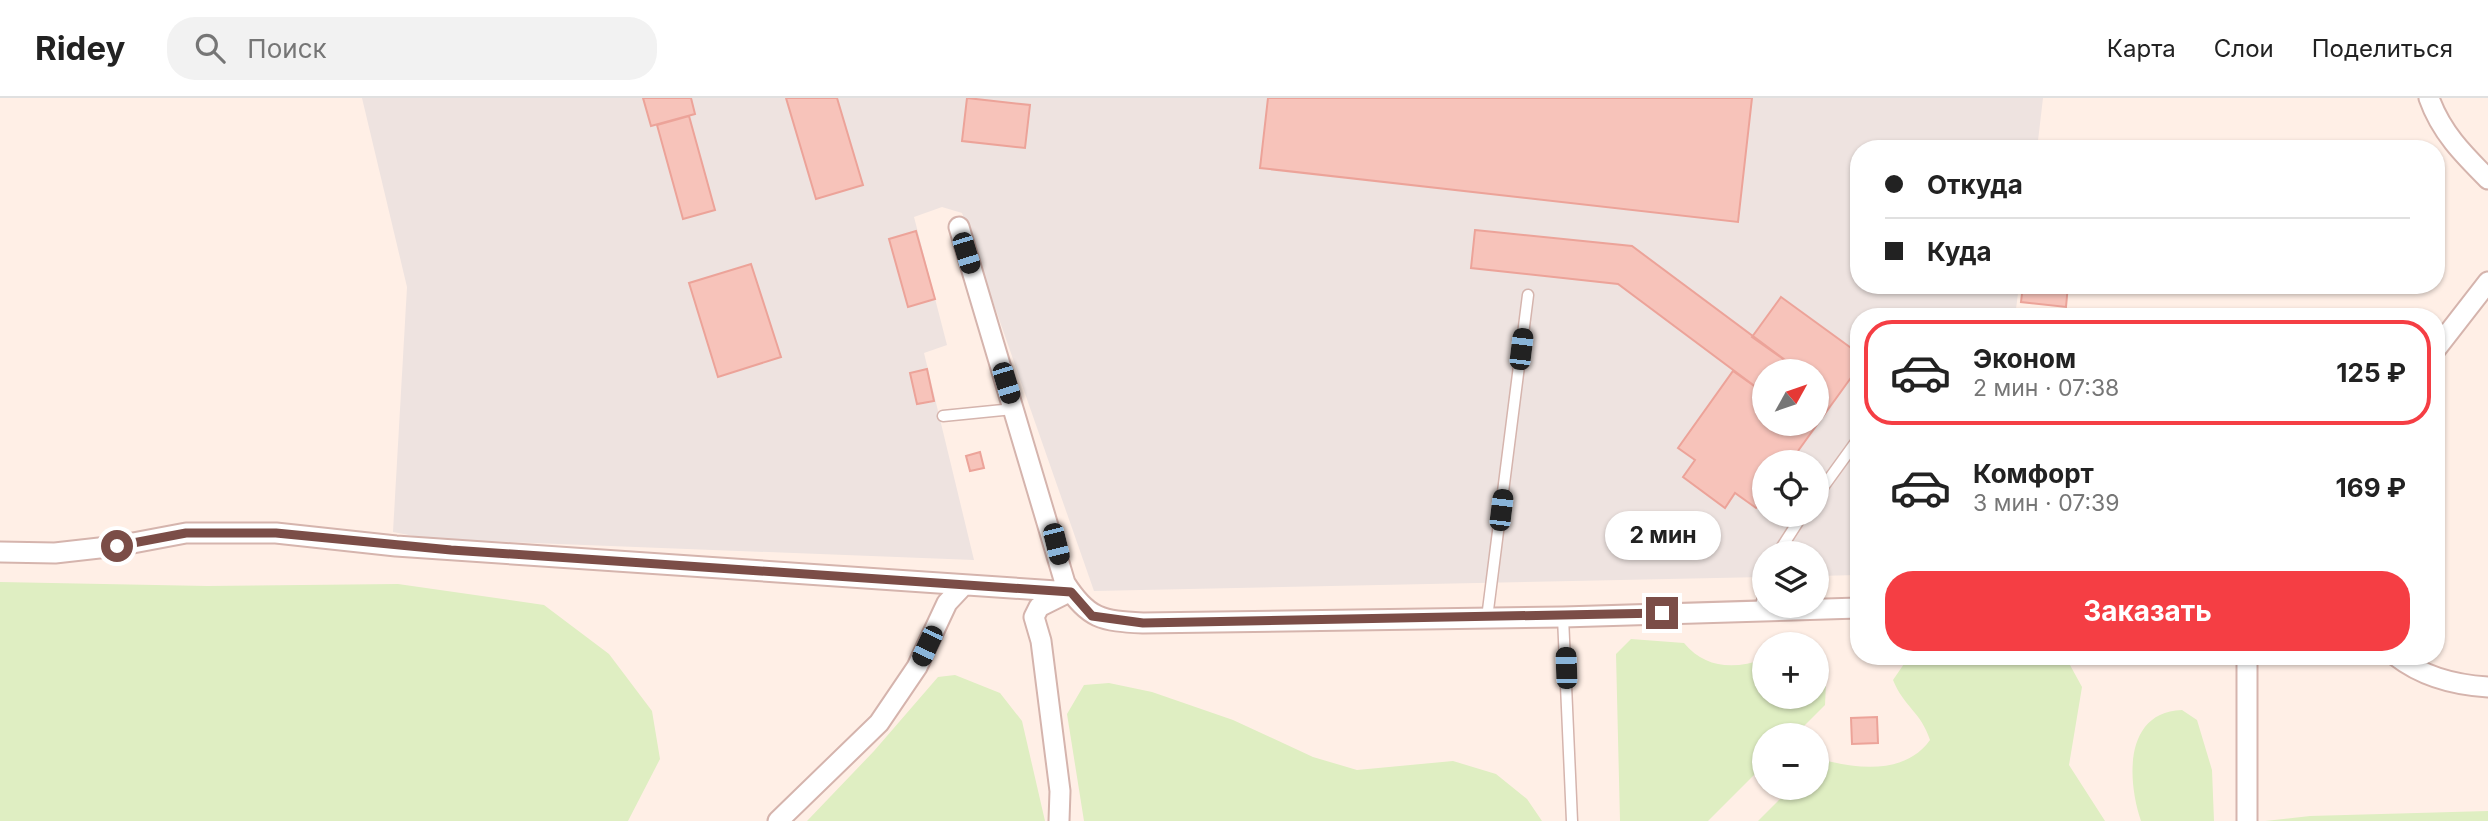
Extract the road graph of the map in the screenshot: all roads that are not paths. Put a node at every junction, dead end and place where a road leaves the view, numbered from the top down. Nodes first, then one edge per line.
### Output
1 (2429, 98) edge
2 (2488, 179) edge
3 (959, 227) dead end
4 (2488, 282) edge
5 (1528, 295) dead end
6 (2445, 337) edge
7 (1013, 409) junction
8 (943, 416) dead end
9 (1850, 450) edge
10 (1829, 479) edge
11 (0, 552) edge
12 (962, 587) junction
13 (1071, 592) junction
14 (1752, 603) edge
15 (1829, 606) edge
16 (1850, 608) edge
17 (1563, 617) junction
18 (1487, 618) junction
19 (2248, 665) edge
20 (2408, 665) edge
21 (2488, 687) edge
22 (778, 821) edge
23 (1059, 821) edge
24 (1572, 821) edge
25 (2247, 821) edge

1 - 2 street
3 - 7 street
4 - 6 street
5 - 18 lane
7 - 8 lane
7 - 13 street
9 - 10 lane
11 - 12 street
12 - 13 street
12 - 22 street
13 - 18 street
13 - 23 street
14 - 17 street
15 - 16 street
17 - 18 street
17 - 24 lane
19 - 25 street
20 - 21 street

